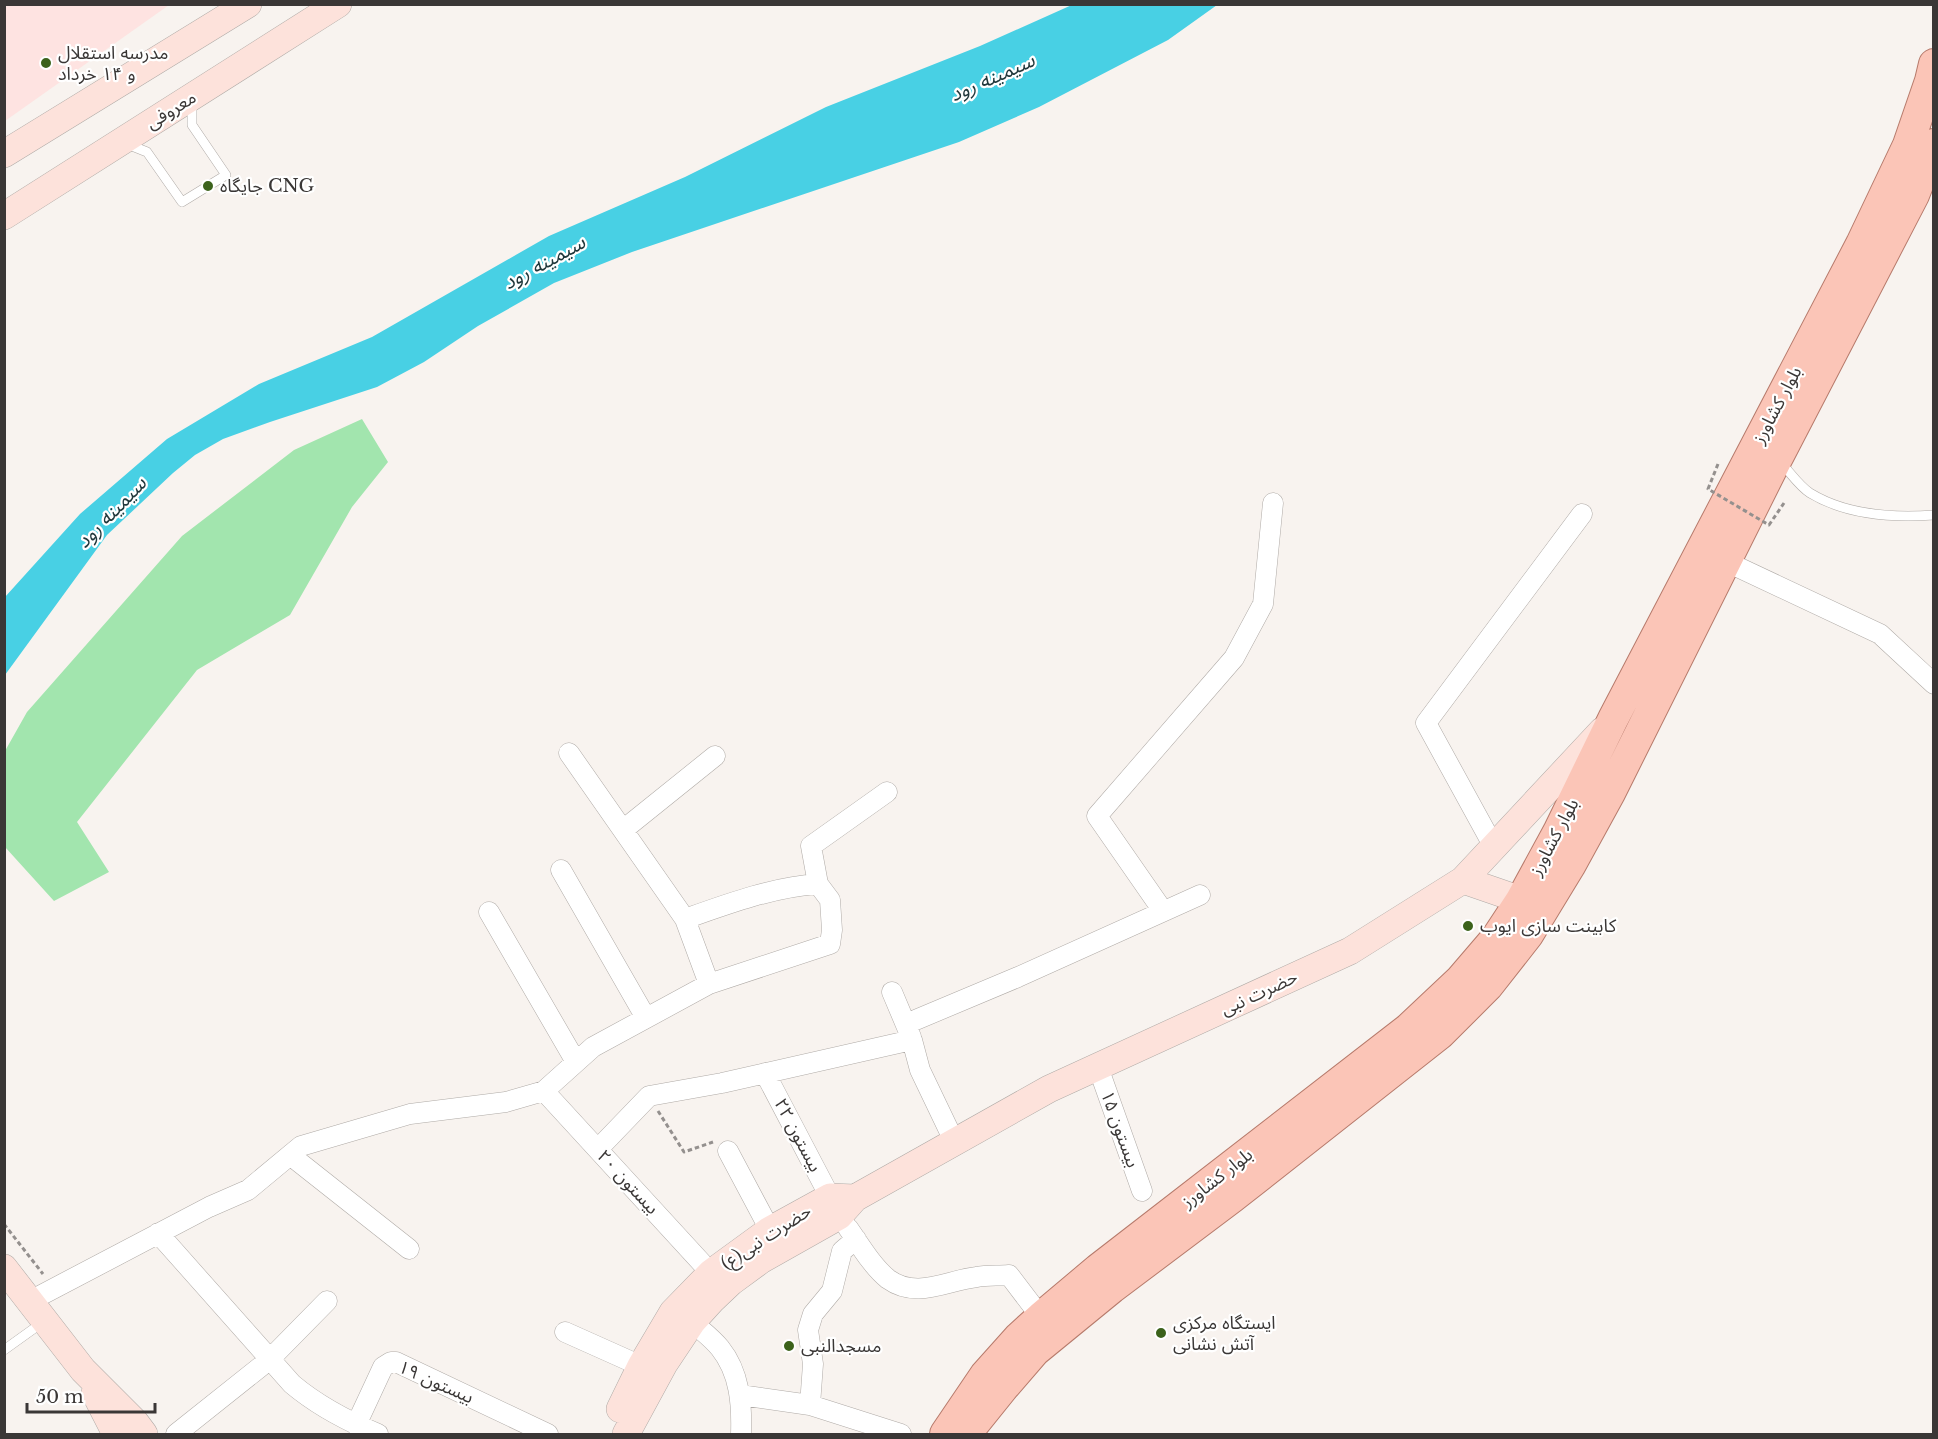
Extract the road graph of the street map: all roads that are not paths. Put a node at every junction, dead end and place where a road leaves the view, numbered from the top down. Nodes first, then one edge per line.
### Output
1 (248, 4) edge
2 (338, 4) edge
3 (1934, 64) edge
4 (192, 97) junction
5 (122, 142) junction
6 (1934, 144) edge
7 (4, 154) edge
8 (4, 216) edge
9 (1777, 459) junction
10 (1273, 503) dead end
11 (1582, 514) dead end
12 (1934, 514) edge
13 (1727, 562) junction
14 (1934, 684) edge
15 (1613, 719) junction
16 (569, 753) dead end
17 (715, 756) dead end
18 (887, 792) dead end
19 (623, 830) junction
20 (1494, 847) junction
21 (561, 870) dead end
22 (1462, 880) junction
23 (818, 884) junction
24 (1200, 895) dead end
25 (1521, 900) junction
26 (1163, 911) junction
27 (489, 912) dead end
28 (685, 919) junction
29 (709, 984) junction
30 (892, 992) dead end
31 (646, 1018) junction
32 (909, 1032) junction
33 (576, 1062) junction
34 (1098, 1067) junction
35 (765, 1073) junction
36 (544, 1091) junction
37 (954, 1142) junction
38 (598, 1149) junction
39 (728, 1151) road end
40 (290, 1155) junction
41 (1142, 1191) dead end
42 (841, 1204) junction
43 (770, 1230) junction
44 (158, 1233) junction
45 (856, 1239) junction
46 (409, 1249) dead end
47 (4, 1268) edge
48 (711, 1273) junction
49 (1105, 1279) junction
50 (327, 1301) dead end
51 (37, 1311) junction
52 (1041, 1317) junction
53 (692, 1322) junction
54 (565, 1332) dead end
55 (4, 1350) edge
56 (268, 1360) junction
57 (641, 1366) junction
58 (83, 1370) junction
59 (740, 1395) junction
60 (810, 1405) junction
61 (356, 1425) junction
62 (116, 1434) edge
63 (144, 1434) edge
64 (176, 1434) edge
65 (378, 1434) edge
66 (548, 1434) edge
67 (609, 1434) edge
68 (626, 1434) edge
69 (741, 1434) edge
70 (901, 1434) edge
71 (945, 1434) edge
72 (966, 1434) edge

1 - 7 street
2 - 4 street, معروفی
3 - 15 main road, بلوار کشاورز
4 - 5 street, معروفی
4 - 5 lane
5 - 8 street, معروفی
6 - 9 main road, بلوار کشاورز
9 - 12 lane
9 - 13 main road, بلوار کشاورز
10 - 26 street
11 - 20 street
13 - 14 street
13 - 49 main road, بلوار کشاورز
15 - 20 street, حضرت نبی
15 - 25 main road, بلوار کشاورز
16 - 19 street
17 - 19 street
18 - 23 street
19 - 28 street
20 - 22 street, حضرت نبی
21 - 31 street
22 - 25 street
22 - 34 street, حضرت نبی
23 - 28 street
23 - 29 street
24 - 26 street
25 - 49 main road, بلوار کشاورز
26 - 32 street
27 - 33 street
28 - 29 street
29 - 31 street
30 - 32 street
31 - 33 street
32 - 35 street
32 - 37 street
33 - 36 street
34 - 37 street, حضرت نبی
34 - 41 street, بیستون ۱۵
35 - 38 street
35 - 42 street, بیستون ۲۲
36 - 38 street, بیستون ۲۰
36 - 40 street
37 - 42 street, حضرت نبی
38 - 48 street, بیستون ۲۰
39 - 43 street
40 - 44 street
40 - 46 street
42 - 43 street, حضرت نبی(ع)
42 - 45 street, بیستون ۲۲
42 - 53 street, حضرت نبی(ع)
43 - 48 street, حضرت نبی(ع)
44 - 51 street
44 - 56 street
45 - 52 street, بیستون ۲۲
45 - 60 street
47 - 51 street
48 - 57 street, حضرت نبی(ع)
49 - 52 main road, بلوار کشاورز
49 - 72 main road, بلوار کشاورز
50 - 56 street
51 - 55 lane
51 - 58 street
52 - 71 main road, بلوار کشاورز
53 - 59 street
53 - 68 street, حضرت نبی(ع)
54 - 57 street
56 - 61 street
56 - 64 street
57 - 67 street, حضرت نبی(ع)
58 - 62 street
58 - 63 street
59 - 60 street
59 - 69 street
60 - 70 street
61 - 65 street
61 - 66 street, بیستون ۱۹

